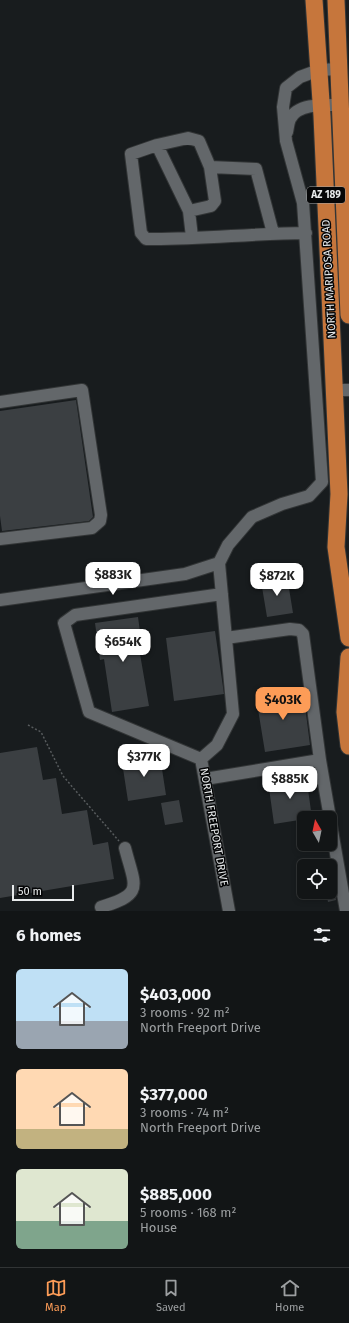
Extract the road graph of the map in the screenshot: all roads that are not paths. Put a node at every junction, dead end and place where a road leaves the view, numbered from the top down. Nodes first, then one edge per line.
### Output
1 (314, 0) edge
2 (336, 0) edge
3 (339, 69) junction
4 (319, 70) junction
5 (340, 105) junction
6 (322, 106) junction
7 (286, 141) junction
8 (157, 145) junction
9 (210, 167) junction
10 (189, 211) junction
11 (347, 229) edge
12 (273, 233) junction
13 (306, 233) junction
14 (192, 238) junction
15 (349, 316) edge
16 (331, 317) junction
17 (342, 390) edge
18 (0, 402) edge
19 (343, 513) edge
20 (0, 539) edge
21 (218, 563) junction
22 (349, 576) edge
23 (222, 594) junction
24 (0, 600) edge
25 (226, 638) junction
26 (349, 638) edge
27 (349, 657) edge
28 (349, 666) edge
29 (349, 746) edge
30 (201, 759) junction
31 (320, 760) junction
32 (205, 779) junction
33 (329, 811) edge
34 (125, 848) road end
35 (336, 851) edge
36 (101, 907) dead end
37 (229, 911) edge
38 (346, 911) edge

1 - 4 highway, NORTH MARIPOSA ROAD / AZ 189
2 - 3 highway, NORTH MARIPOSA ROAD / AZ 189
3 - 4 street
3 - 5 highway, NORTH MARIPOSA ROAD / AZ 189
4 - 6 highway, NORTH MARIPOSA ROAD / AZ 189
4 - 7 street
5 - 6 street
5 - 11 highway, NORTH MARIPOSA ROAD / AZ 189
6 - 7 street
6 - 16 highway, NORTH MARIPOSA ROAD / AZ 189
7 - 13 street
8 - 9 street
8 - 10 street
8 - 14 street
9 - 10 street
9 - 12 street
10 - 14 street
11 - 15 highway, NORTH MARIPOSA ROAD / AZ 189
12 - 13 street
12 - 14 street
13 - 21 street
15 - 16 street
16 - 17 highway, NORTH MARIPOSA ROAD / AZ 189
17 - 19 highway, AZ 189
18 - 20 street
19 - 22 highway, AZ 189
19 - 26 highway, AZ 189
21 - 23 street, NORTH FREEPORT DRIVE
21 - 24 street
23 - 25 street, NORTH FREEPORT DRIVE
23 - 30 street
25 - 30 street, NORTH FREEPORT DRIVE
25 - 31 street
27 - 28 highway
28 - 29 highway
30 - 32 street, NORTH FREEPORT DRIVE
31 - 32 street
31 - 33 street
32 - 37 street, NORTH FREEPORT DRIVE
34 - 36 street
35 - 38 street

